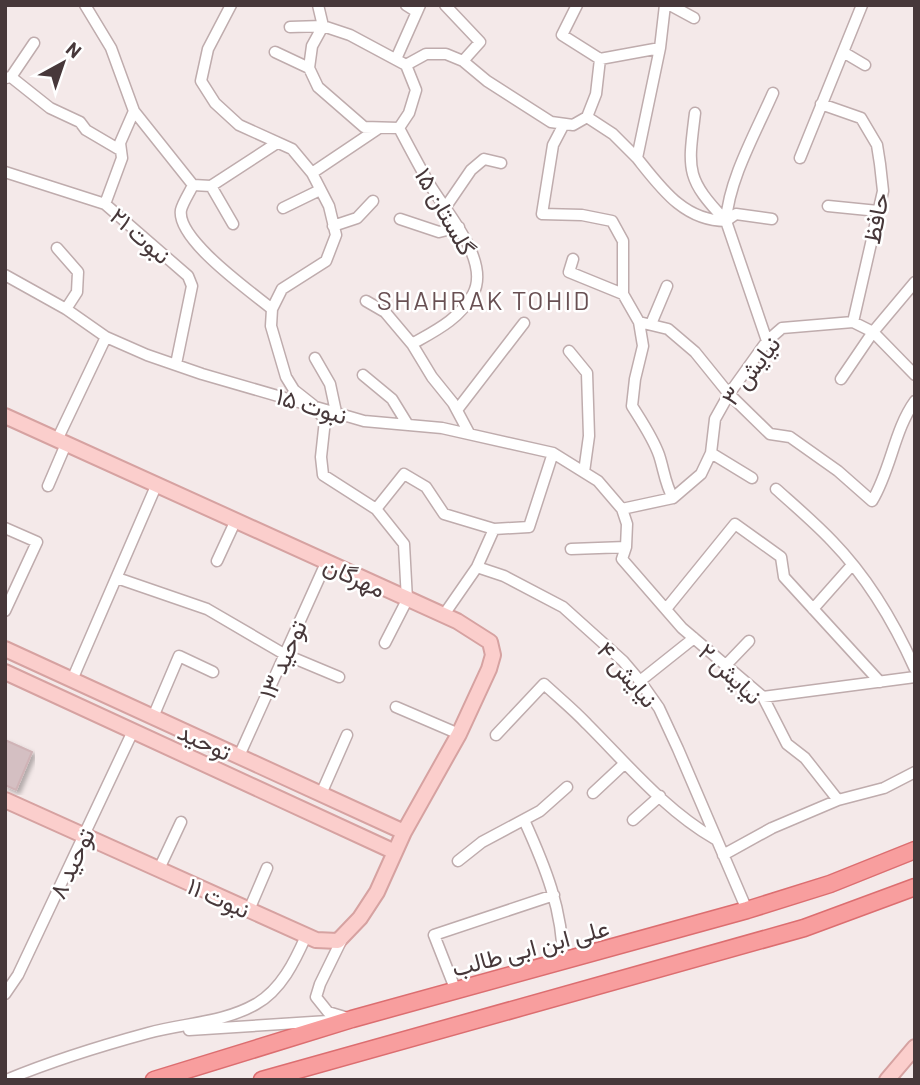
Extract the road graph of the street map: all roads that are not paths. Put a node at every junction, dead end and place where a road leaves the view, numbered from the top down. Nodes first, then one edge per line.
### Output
1 (231, 5) edge
2 (317, 5) edge
3 (406, 5) edge
4 (445, 5) edge
5 (577, 5) edge
6 (668, 5) edge
7 (862, 5) edge
8 (87, 6) edge
9 (419, 9) edge
10 (694, 18) dead end
11 (323, 26) junction
12 (290, 27) dead end
13 (34, 43) dead end
14 (660, 48) junction
15 (275, 52) dead end
16 (843, 52) junction
17 (396, 59) junction
18 (600, 59) junction
19 (463, 61) junction
20 (406, 65) junction
21 (865, 65) dead end
22 (309, 68) junction
23 (8, 77) edge
24 (773, 93) dead end
25 (821, 104) junction
26 (134, 111) junction
27 (695, 113) dead end
28 (587, 117) junction
29 (564, 124) junction
30 (380, 128) junction
31 (399, 128) junction
32 (277, 143) junction
33 (120, 150) junction
34 (637, 158) junction
35 (800, 158) dead end
36 (501, 163) dead end
37 (5, 172) edge
38 (312, 173) junction
39 (193, 185) junction
40 (211, 186) junction
41 (320, 190) junction
42 (373, 201) dead end
43 (105, 204) junction
44 (828, 206) dead end
45 (283, 208) dead end
46 (445, 208) junction
47 (878, 211) junction
48 (400, 219) dead end
49 (772, 219) dead end
50 (726, 221) junction
51 (233, 224) dead end
52 (333, 226) junction
53 (459, 226) junction
54 (57, 248) dead end
55 (573, 259) dead end
56 (5, 275) edge
57 (915, 282) edge
58 (667, 286) dead end
59 (623, 294) junction
60 (366, 301) dead end
61 (66, 309) junction
62 (272, 309) junction
63 (639, 321) junction
64 (853, 322) junction
65 (524, 323) dead end
66 (650, 324) junction
67 (873, 332) junction
68 (106, 337) junction
69 (767, 341) junction
70 (412, 344) junction
71 (569, 351) dead end
72 (315, 358) dead end
73 (176, 364) junction
74 (914, 370) edge
75 (363, 375) dead end
76 (841, 379) dead end
77 (729, 394) junction
78 (915, 401) edge
79 (313, 405) junction
80 (457, 411) junction
81 (336, 412) junction
82 (5, 415) edge
83 (408, 425) junction
84 (469, 433) junction
85 (62, 442) junction
86 (553, 453) junction
87 (711, 453) junction
88 (584, 472) junction
89 (752, 478) dead end
90 (48, 486) dead end
91 (156, 486) junction
92 (776, 489) dead end
93 (673, 498) junction
94 (376, 509) junction
95 (622, 509) junction
96 (235, 522) junction
97 (5, 528) edge
98 (494, 529) junction
99 (626, 547) junction
100 (570, 549) dead end
101 (217, 561) dead end
102 (326, 563) junction
103 (852, 565) junction
104 (477, 567) junction
105 (117, 578) junction
106 (407, 600) junction
107 (666, 609) junction
108 (813, 609) junction
109 (5, 611) edge
110 (443, 615) junction
111 (694, 638) junction
112 (749, 641) dead end
113 (385, 643) dead end
114 (5, 649) edge
115 (284, 654) junction
116 (726, 665) junction
117 (915, 669) edge
118 (5, 672) edge
119 (212, 672) dead end
120 (339, 677) dead end
121 (915, 677) edge
122 (72, 680) junction
123 (640, 681) junction
124 (880, 682) junction
125 (763, 696) junction
126 (396, 707) dead end
127 (153, 717) junction
128 (133, 731) junction
129 (459, 734) junction
130 (347, 735) dead end
131 (496, 735) dead end
132 (239, 757) junction
133 (624, 764) junction
134 (915, 772) edge
135 (567, 787) dead end
136 (593, 793) dead end
137 (321, 794) junction
138 (660, 796) junction
139 (5, 800) edge
140 (838, 800) junction
141 (524, 820) junction
142 (633, 820) dead end
143 (181, 822) dead end
144 (404, 832) junction
145 (84, 835) junction
146 (716, 839) junction
147 (915, 850) edge
148 (395, 852) junction
149 (723, 855) junction
150 (458, 861) dead end
151 (267, 868) dead end
152 (159, 869) junction
153 (915, 887) edge
154 (554, 895) junction
155 (249, 910) junction
156 (747, 910) junction
157 (306, 936) junction
158 (343, 936) junction
159 (564, 961) junction
160 (456, 991) junction
161 (5, 994) edge
162 (352, 1020) junction
163 (150, 1032) junction
164 (915, 1047) edge
165 (6, 1080) edge
166 (154, 1080) edge
167 (262, 1080) edge
168 (887, 1080) edge

1 - 32 street
2 - 11 street
3 - 9 street
4 - 19 street
5 - 18 street
6 - 10 street
6 - 14 street
7 - 16 street
8 - 26 street
9 - 17 street
11 - 12 street
11 - 17 street
11 - 22 street
13 - 23 street
14 - 18 street
14 - 34 street
15 - 22 street
16 - 21 street
16 - 25 street
17 - 20 street
18 - 28 street
19 - 20 street
19 - 29 street
20 - 31 street
22 - 30 street
23 - 33 street
24 - 50 street
25 - 35 street
25 - 47 street, حافظ
26 - 33 street
26 - 39 street
27 - 50 street
28 - 29 street
28 - 34 street
29 - 59 street
30 - 31 street
30 - 38 street
31 - 46 street, گلستان ۱۵
32 - 38 street
32 - 40 street
33 - 43 street
34 - 50 street
36 - 46 street
37 - 43 street, نبوت ۲۱
38 - 41 street
39 - 40 street
39 - 62 street
40 - 51 street
41 - 45 street
41 - 52 street
42 - 52 street
43 - 73 street, نبوت ۲۱
44 - 47 street
46 - 53 street, گلستان ۱۵
47 - 64 street, حافظ
48 - 53 street
49 - 50 street
50 - 69 street
52 - 62 street
53 - 70 street, گلستان ۱۵
54 - 61 street
55 - 59 street
56 - 61 street, نبوت ۱۵
57 - 67 street
58 - 66 street
59 - 63 street
60 - 70 street
61 - 68 street, نبوت ۱۵
62 - 79 street
63 - 66 street
63 - 93 street
64 - 67 street
64 - 69 street, نیایش ۳
65 - 80 street
66 - 77 street
67 - 74 street
67 - 76 street
68 - 73 street, نبوت ۱۵
68 - 85 street
69 - 77 street, نیایش ۳
70 - 80 street
71 - 88 street
72 - 81 street
73 - 79 street, نبوت ۱۵
75 - 83 street
77 - 78 street
77 - 87 street, نیایش ۳
79 - 81 street, نبوت ۱۵
79 - 94 street
80 - 84 street
81 - 83 street, نبوت ۱۵
82 - 85 street, مهرگان
83 - 84 street, نبوت ۱۵
84 - 86 street, نبوت ۱۵
85 - 90 street
85 - 91 street, مهرگان
86 - 88 street, نبوت ۱۵
86 - 98 street
87 - 89 street
87 - 93 street, نیایش ۳
88 - 95 street, نبوت ۱۵
91 - 96 street, مهرگان
91 - 105 street
92 - 103 street
93 - 95 street, نیایش ۳
94 - 98 street
94 - 106 street
95 - 99 street, نیایش ۲
96 - 101 street
96 - 102 street, مهرگان
97 - 109 street
98 - 104 street
99 - 100 street
99 - 107 street, نیایش ۲
102 - 106 street, مهرگان
102 - 115 street, توحید ۱۳
103 - 108 street
103 - 117 street
104 - 110 street
104 - 123 street, نیایش ۴
105 - 115 street
105 - 122 street
106 - 110 street, مهرگان
106 - 113 street
107 - 108 street
107 - 111 street, نیایش ۲
108 - 124 street
110 - 129 street, مهرگان
111 - 116 street, نیایش ۲
111 - 123 street
112 - 116 street
114 - 122 street, توحید
115 - 120 street
115 - 132 street, توحید ۱۳
116 - 125 street, نیایش ۲
118 - 128 street, توحید
119 - 127 street
121 - 124 street
122 - 127 street, توحید
123 - 146 street, نیایش ۴
124 - 125 street
125 - 140 street, نیایش ۲
126 - 129 street
127 - 132 street, توحید
128 - 145 street, توحید ۸
128 - 148 street, توحید
129 - 144 street, مهرگان
130 - 137 street
131 - 133 street
132 - 137 street, توحید
133 - 136 street
133 - 138 street
134 - 140 street
135 - 141 street
137 - 144 street, توحید
138 - 142 street
138 - 146 street
139 - 145 street, نبوت ۱۱
140 - 149 street
141 - 150 street
141 - 154 street
143 - 152 street
144 - 148 street, مهرگان
145 - 152 street, نبوت ۱۱
145 - 161 street, توحید ۸
146 - 149 street, نیایش ۴
147 - 156 main road, علی ابن ابی طالب
148 - 158 street
149 - 156 street, نیایش ۴
151 - 155 street
152 - 155 street, نبوت ۱۱
153 - 167 main road
154 - 159 street
154 - 160 street
155 - 157 street, نبوت ۱۱
156 - 159 main road, علی ابن ابی طالب
157 - 158 street, نبوت ۱۱
157 - 163 street
158 - 162 street
159 - 160 main road, علی ابن ابی طالب
160 - 162 main road, علی ابن ابی طالب
162 - 163 street
162 - 166 main road, علی ابن ابی طالب
163 - 165 street
164 - 168 street

